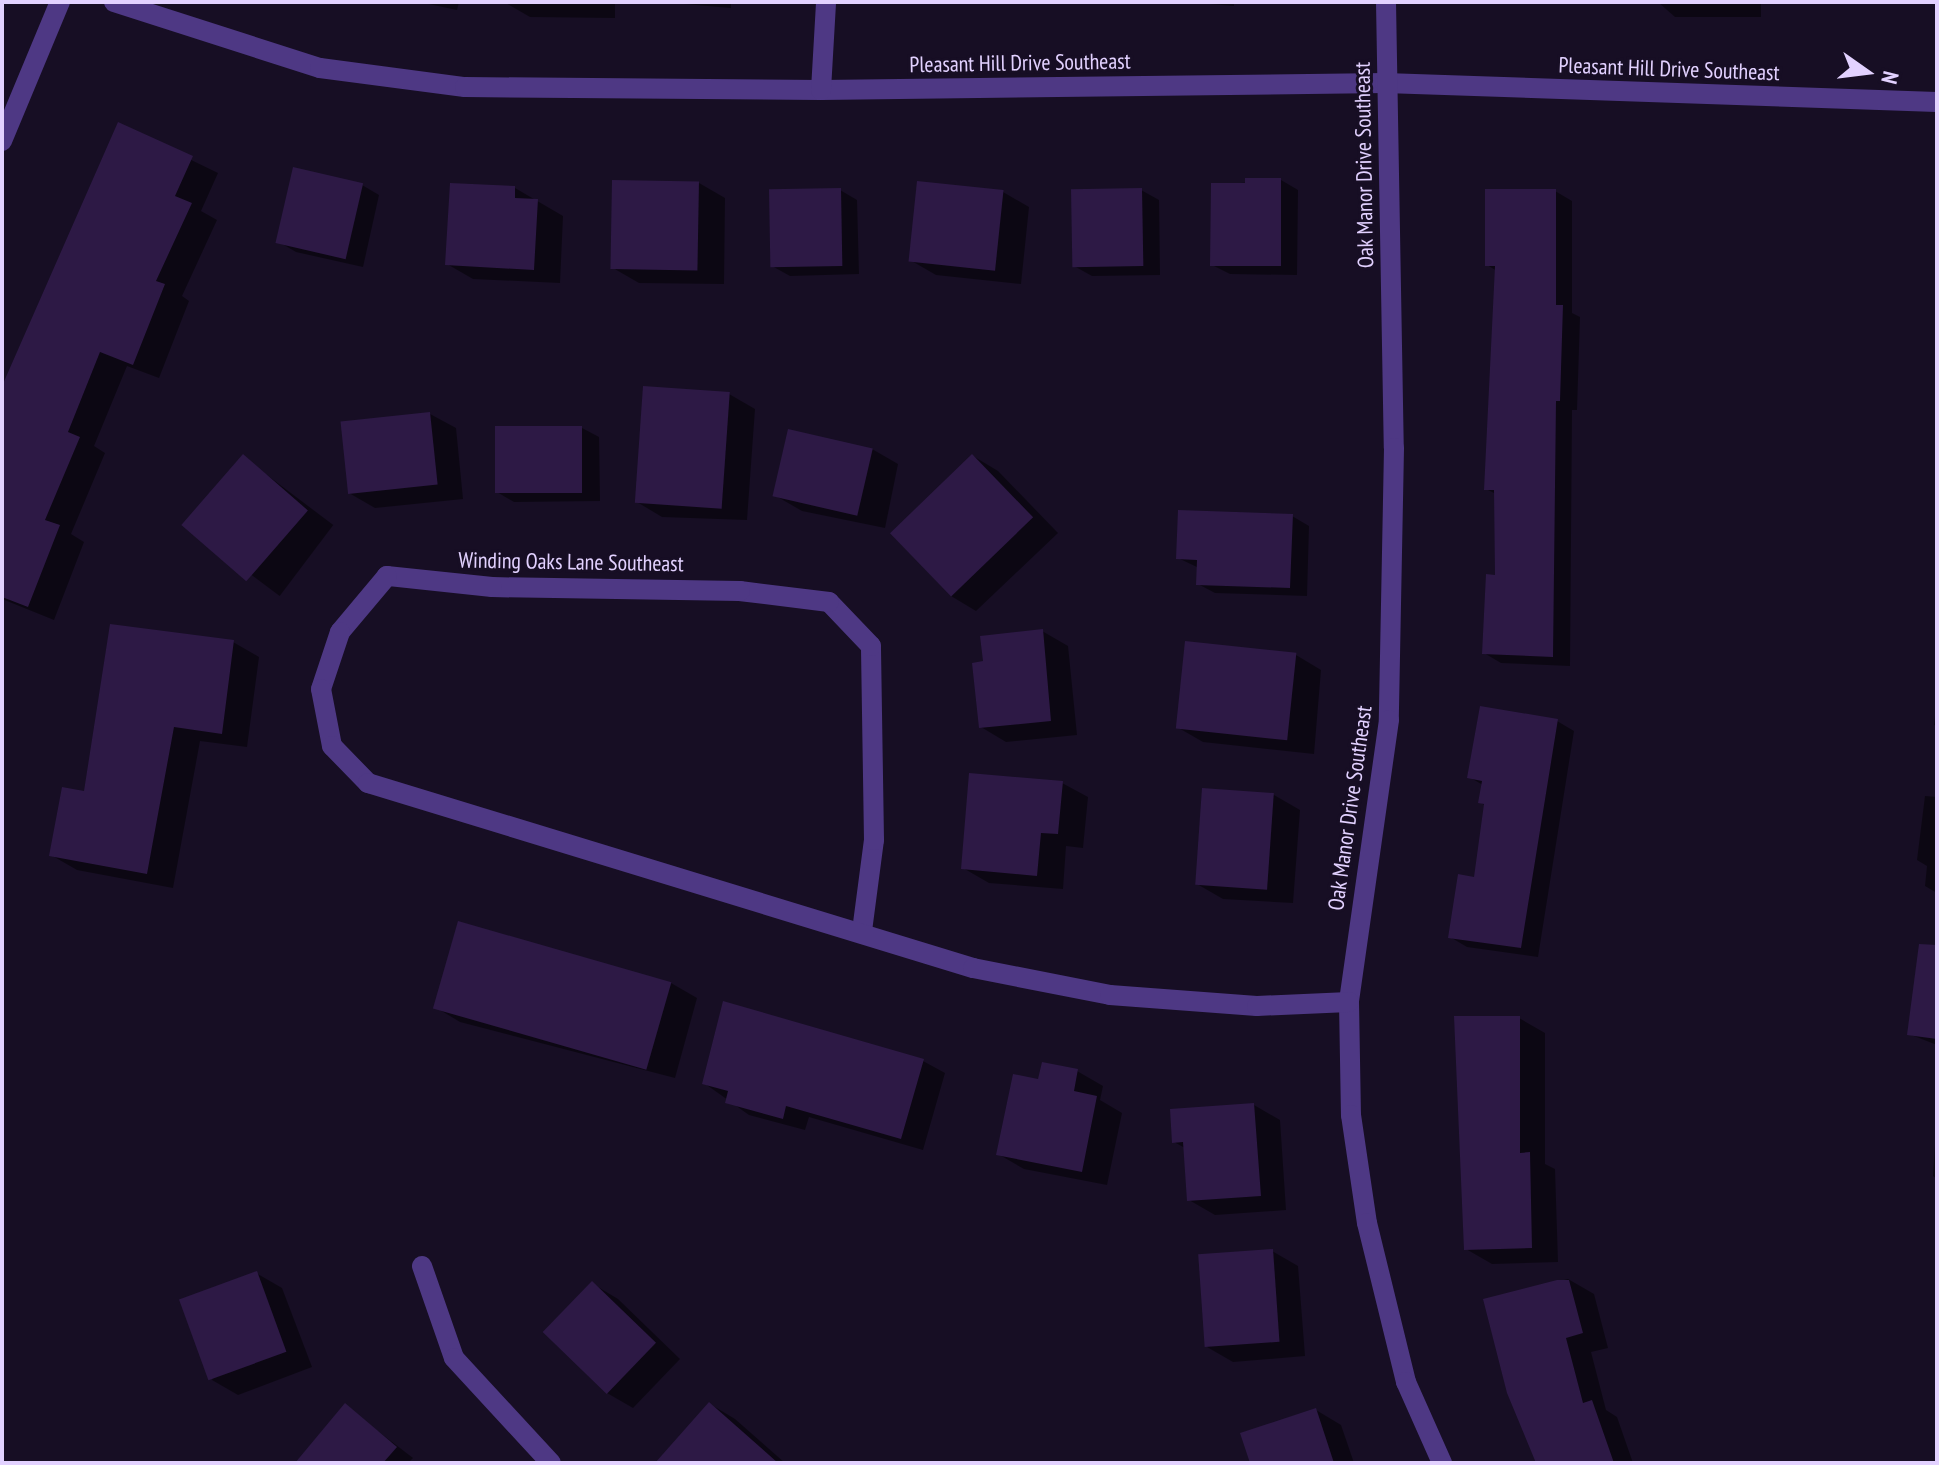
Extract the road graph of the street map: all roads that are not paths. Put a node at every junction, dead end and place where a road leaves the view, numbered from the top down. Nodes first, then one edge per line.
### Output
1 (60, 2) edge
2 (114, 2) edge
3 (826, 2) edge
4 (1386, 2) edge
5 (1385, 83) junction
6 (821, 90) junction
7 (1937, 102) edge
8 (2, 141) edge
9 (862, 931) junction
10 (1349, 1002) junction
11 (422, 1266) dead end
12 (551, 1463) edge
13 (1442, 1463) edge

1 - 8 street
2 - 6 street, Pleasant Hill Drive Southeast
3 - 6 street
4 - 5 street, Oak Manor Drive Southeast
5 - 6 street, Pleasant Hill Drive Southeast
5 - 7 street, Pleasant Hill Drive Southeast
5 - 10 street, Oak Manor Drive Southeast
9 - 9 street, Winding Oaks Lane Southeast
9 - 10 street, Winding Oaks Lane Southeast
10 - 13 street, Oak Manor Drive Southeast
11 - 12 street

